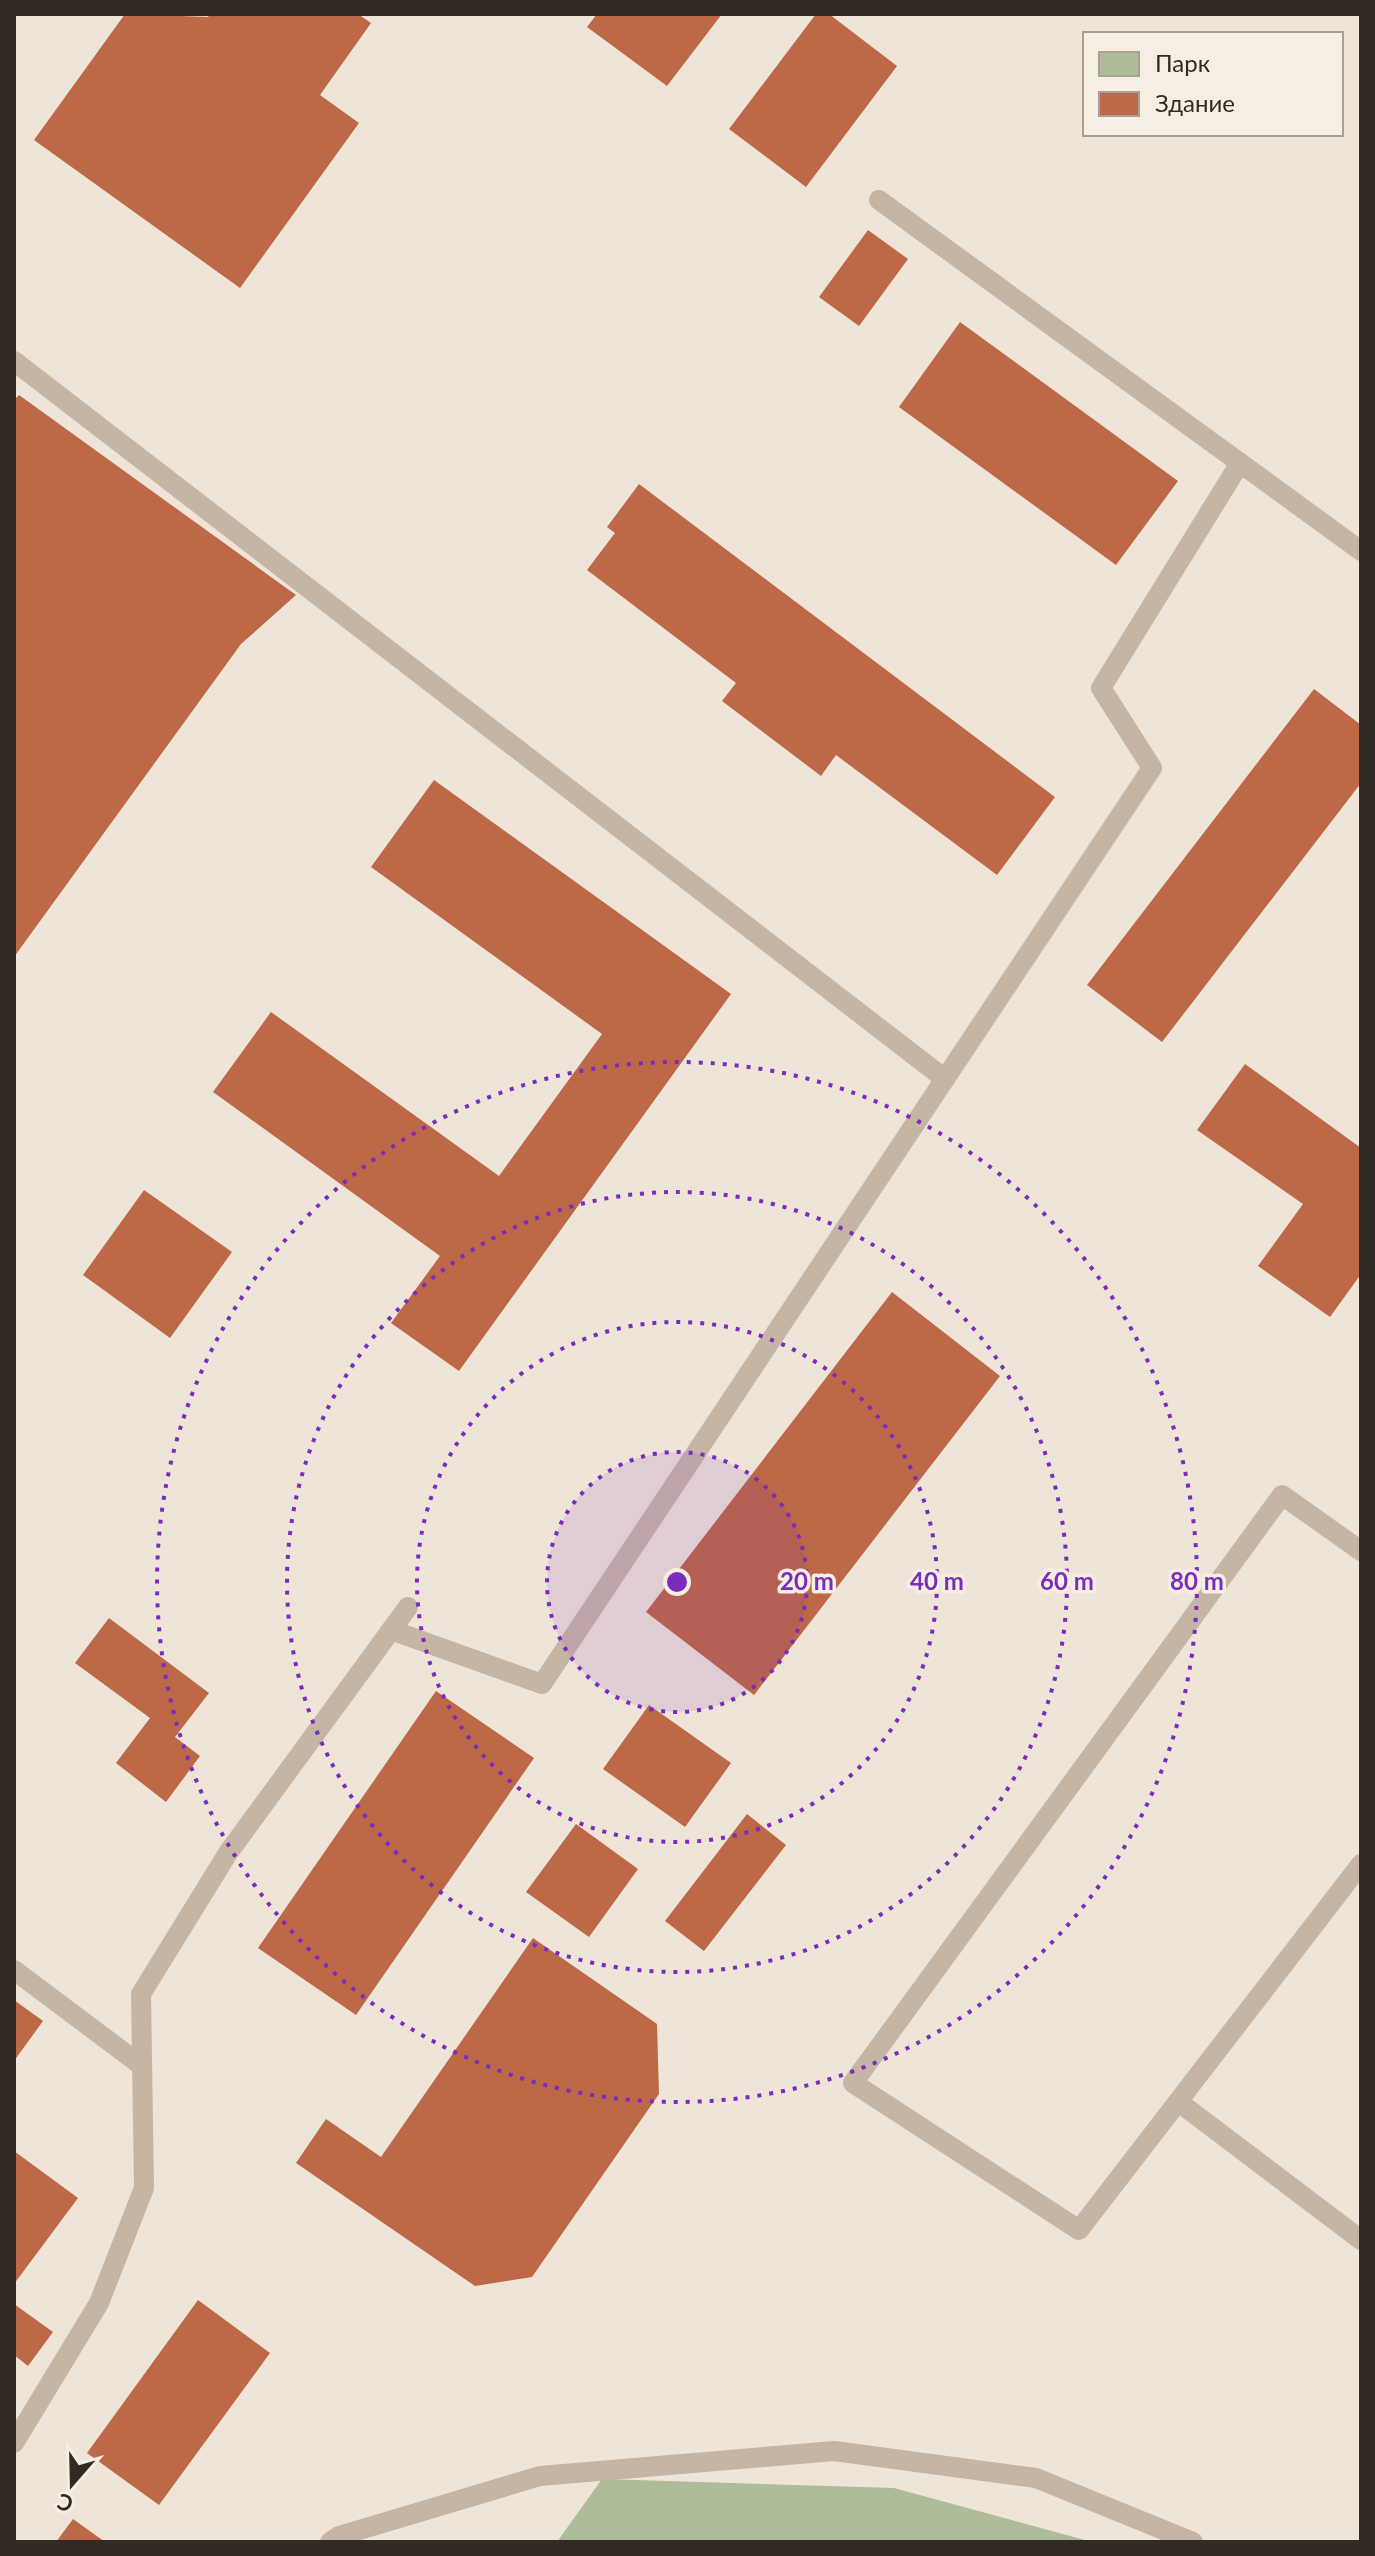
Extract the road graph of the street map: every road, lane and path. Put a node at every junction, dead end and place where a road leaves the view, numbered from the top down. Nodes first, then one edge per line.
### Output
1 (879, 200) dead end
2 (14, 361) edge
3 (1240, 463) junction
4 (1361, 551) edge
5 (945, 1079) junction
6 (1361, 1551) edge
7 (408, 1607) dead end
8 (391, 1630) junction
9 (1361, 1864) edge
10 (14, 1970) edge
11 (142, 2066) junction
12 (1180, 2103) junction
13 (1361, 2240) edge
14 (14, 2443) edge
15 (330, 2542) edge
16 (1193, 2542) edge

1 - 3 lane
2 - 5 lane
3 - 4 lane
3 - 5 lane
5 - 8 lane
6 - 12 lane
7 - 8 lane
8 - 11 lane
9 - 12 lane
10 - 11 lane
11 - 14 lane
12 - 13 lane
15 - 16 lane

